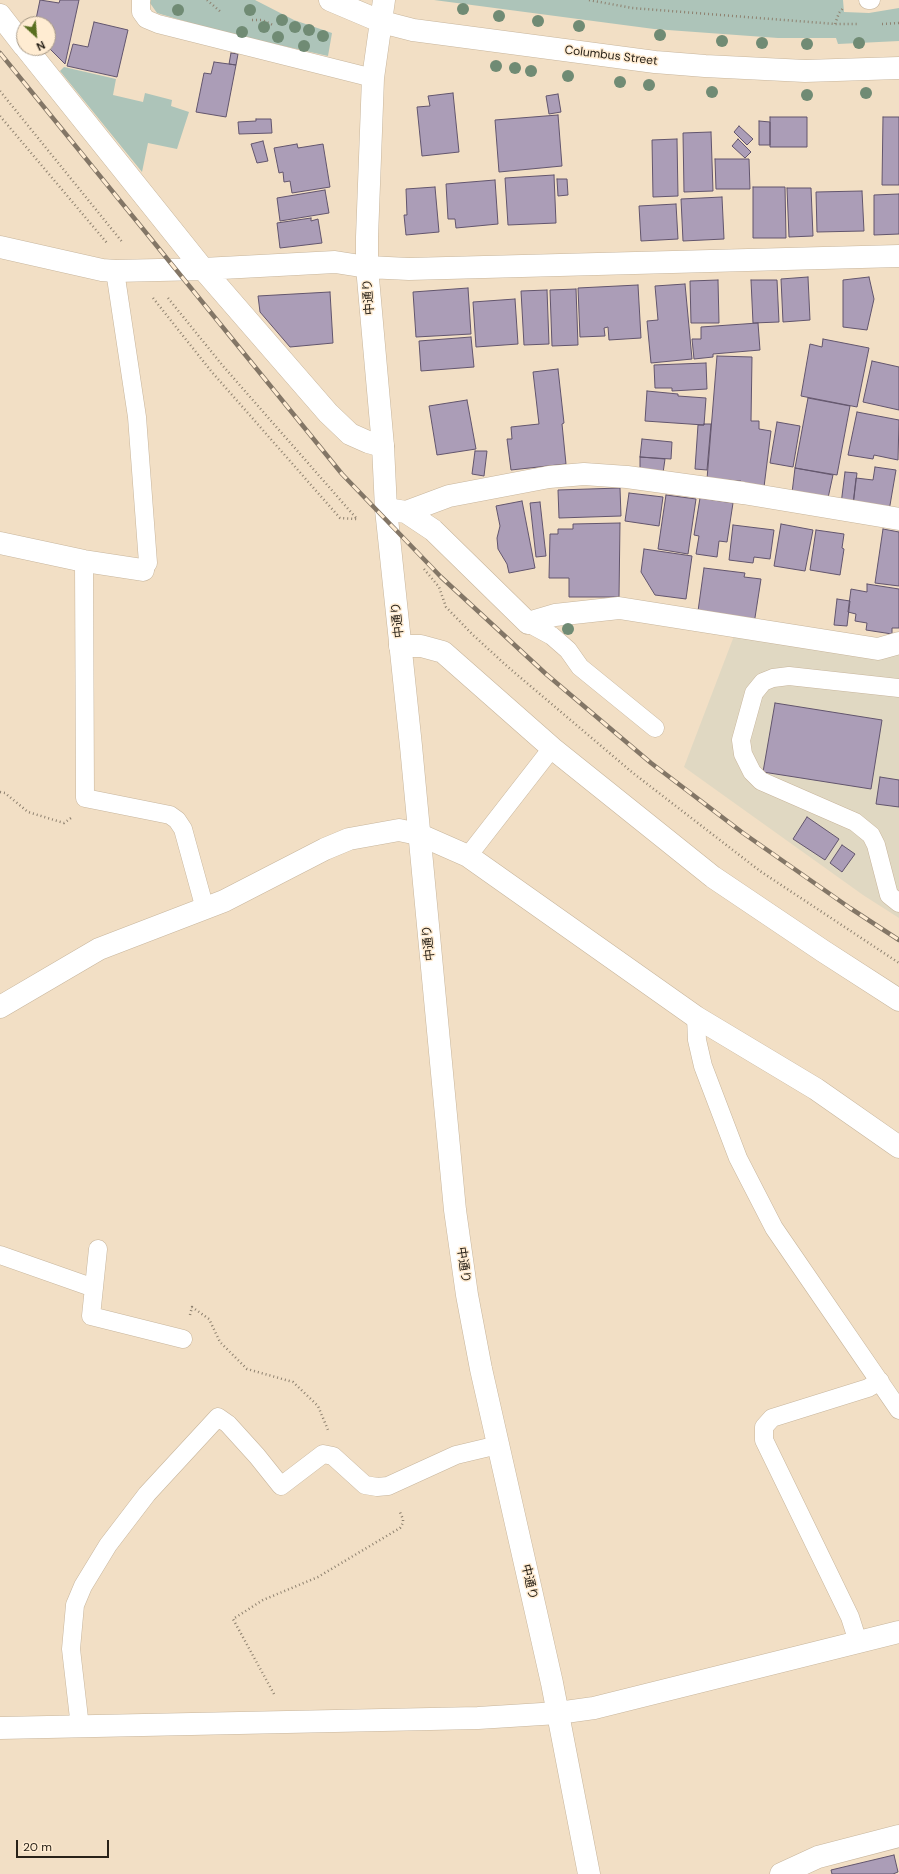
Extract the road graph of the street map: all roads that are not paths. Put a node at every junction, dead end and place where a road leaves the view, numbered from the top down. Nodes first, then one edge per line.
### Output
1 (141, 0) edge
2 (330, 0) edge
3 (384, 0) edge
4 (0, 15) edge
5 (382, 22) junction
6 (16, 36) edge
7 (32, 56) edge
8 (899, 68) edge
9 (373, 78) junction
10 (0, 247) edge
11 (899, 256) edge
12 (367, 267) junction
13 (203, 270) junction
14 (115, 271) junction
15 (383, 446) junction
16 (396, 511) junction
17 (899, 519) edge
18 (0, 543) edge
19 (84, 561) junction
20 (143, 570) joint
21 (528, 622) junction
22 (899, 643) edge
23 (400, 646) junction
24 (899, 688) edge
25 (655, 728) dead end
26 (552, 748) junction
27 (418, 834) junction
28 (468, 856) junction
29 (899, 903) edge
30 (205, 909) junction
31 (899, 1000) edge
32 (0, 1007) edge
33 (696, 1017) junction
34 (899, 1147) edge
35 (98, 1249) dead end
36 (0, 1255) edge
37 (94, 1288) junction
38 (184, 1339) road end
39 (880, 1381) junction
40 (899, 1410) edge
41 (498, 1445) junction
42 (899, 1632) edge
43 (858, 1642) junction
44 (558, 1713) junction
45 (80, 1727) junction
46 (0, 1728) edge
47 (899, 1836) edge
48 (589, 1874) edge
49 (781, 1874) edge

1 - 9 lane
2 - 5 street, Columbus Street
3 - 5 street, 中通り
4 - 6 street
5 - 8 street, Columbus Street
5 - 9 street, 中通り
7 - 13 street
9 - 12 street, 中通り
10 - 14 street
11 - 12 street
12 - 13 street
12 - 15 street, 中通り
13 - 14 street
13 - 15 street
14 - 20 lane
15 - 16 street, 中通り
16 - 17 street
16 - 21 street
16 - 23 street, 中通り
18 - 19 street
19 - 20 street
19 - 30 lane
21 - 22 street
21 - 25 lane
23 - 26 street
23 - 27 street, 中通り
24 - 29 lane
26 - 28 lane
26 - 31 street
27 - 28 street
27 - 30 street
27 - 41 street, 中通り
28 - 33 street
30 - 32 street
33 - 34 street
33 - 39 lane
35 - 37 lane
36 - 37 lane
37 - 38 lane
39 - 40 lane
39 - 43 lane
41 - 44 street, 中通り
41 - 45 lane
42 - 43 street
43 - 44 street
44 - 45 street
44 - 48 street, 中通り
45 - 46 street
47 - 49 street

